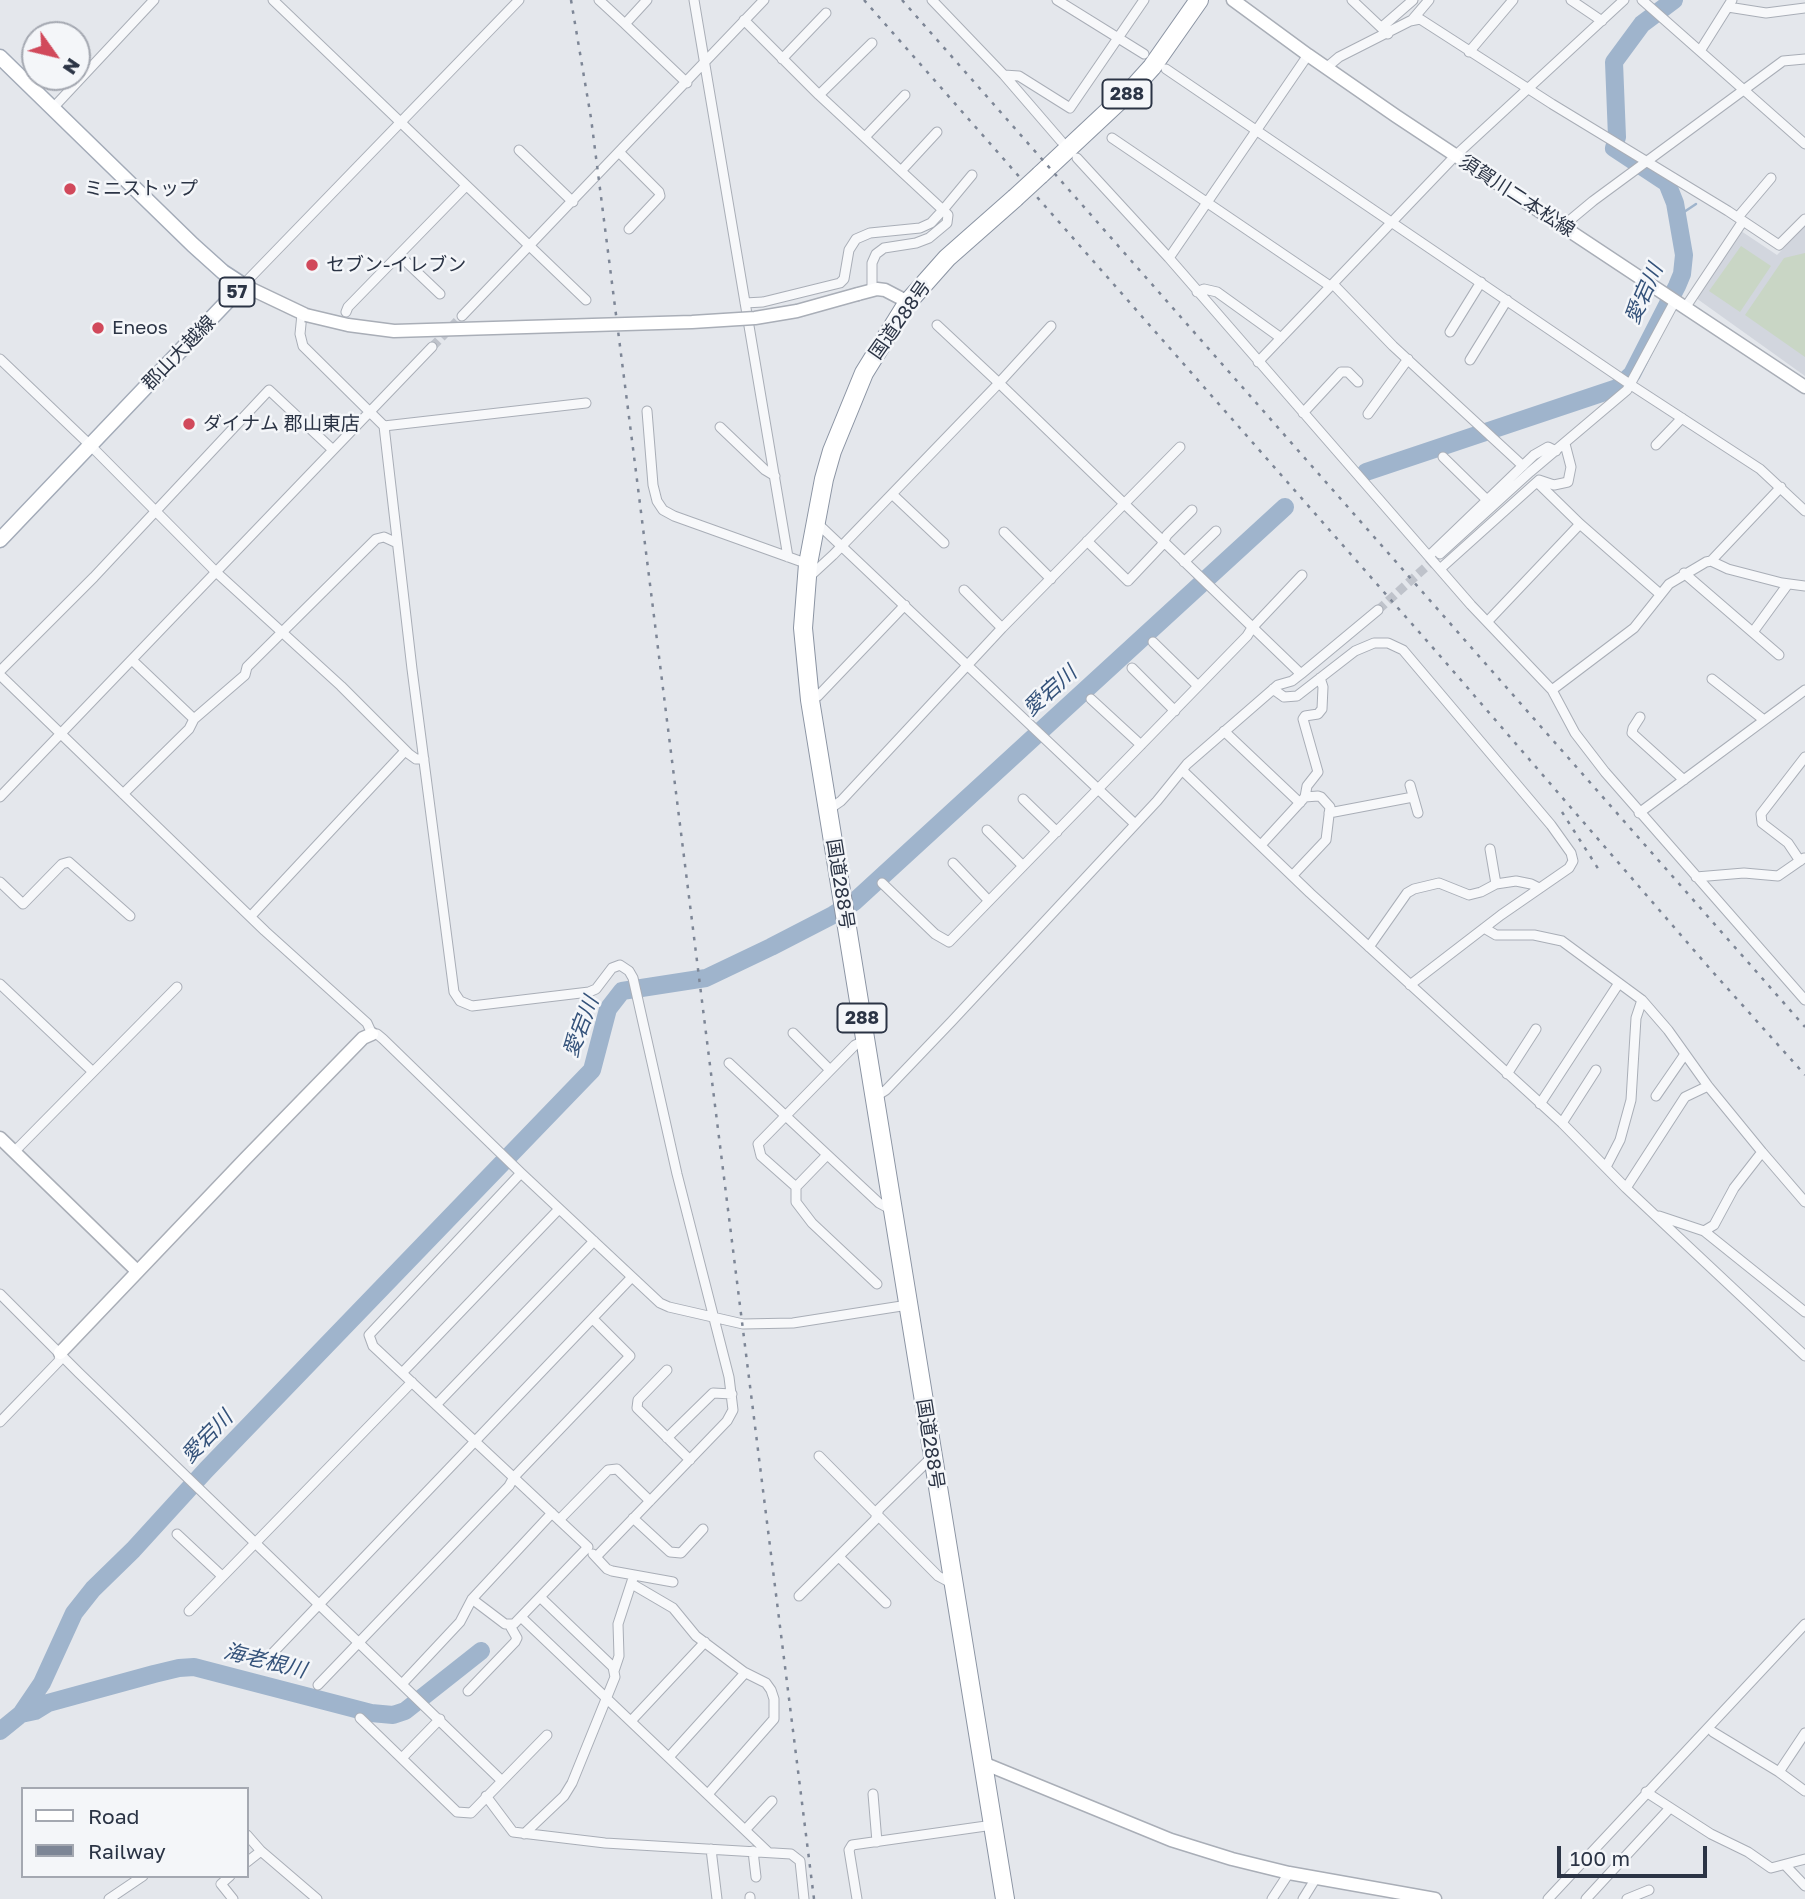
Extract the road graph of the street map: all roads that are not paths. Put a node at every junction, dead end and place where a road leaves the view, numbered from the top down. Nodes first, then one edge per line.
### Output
1 (154, 0) edge
2 (273, 0) edge
3 (519, 0) edge
4 (599, 0) edge
5 (647, 0) edge
6 (695, 0) edge
7 (764, 0) edge
8 (932, 0) edge
9 (1057, 0) edge
10 (1144, 0) edge
11 (1199, 0) edge
12 (1233, 0) edge
13 (1352, 0) edge
14 (1429, 0) edge
15 (1513, 0) edge
16 (1571, 0) edge
17 (1624, 0) edge
18 (1642, 0) edge
19 (1406, 2) edge
20 (1730, 4) edge
21 (1805, 8) edge
22 (826, 13) dead end
23 (744, 20) junction
24 (1412, 20) junction
25 (1602, 20) junction
26 (625, 24) junction
27 (1385, 31) junction
28 (1119, 37) junction
29 (872, 43) dead end
30 (1700, 51) junction
31 (1469, 52) junction
32 (1144, 54) dead end
33 (1308, 55) junction
34 (0, 57) edge
35 (1805, 58) edge
36 (782, 59) junction
37 (705, 61) junction
38 (1326, 68) junction
39 (1166, 69) dead end
40 (1004, 75) junction
41 (687, 83) junction
42 (1529, 90) junction
43 (1743, 90) junction
44 (819, 95) junction
45 (905, 95) dead end
46 (53, 108) junction
47 (401, 123) junction
48 (1257, 131) junction
49 (937, 132) dead end
50 (865, 137) junction
51 (1112, 138) dead end
52 (1061, 141) dead end
53 (1805, 144) edge
54 (519, 150) dead end
55 (620, 153) junction
56 (1455, 156) junction
57 (1077, 158) dead end
58 (1647, 160) junction
59 (901, 171) junction
60 (972, 175) dead end
61 (1770, 178) dead end
62 (466, 186) junction
63 (573, 202) junction
64 (1207, 204) junction
65 (943, 210) junction
66 (1740, 219) junction
67 (1805, 219) edge
68 (1392, 221) junction
69 (1563, 226) junction
70 (629, 229) dead end
71 (531, 246) junction
72 (399, 255) junction
73 (1169, 258) junction
74 (1481, 282) junction
75 (243, 285) junction
76 (1332, 285) junction
77 (872, 290) junction
78 (1197, 292) junction
79 (440, 294) dead end
80 (586, 300) dead end
81 (1507, 300) junction
82 (908, 302) junction
83 (745, 303) junction
84 (1680, 304) junction
85 (346, 312) dead end
86 (304, 314) junction
87 (462, 316) tunnel mouth
88 (937, 326) dead end
89 (1051, 326) dead end
90 (1450, 332) dead end
91 (1281, 338) junction
92 (432, 347) tunnel mouth
93 (0, 359) edge
94 (1408, 359) junction
95 (1470, 360) dead end
96 (1258, 362) junction
97 (1358, 382) dead end
98 (999, 383) junction
99 (1631, 384) junction
100 (1805, 387) edge
101 (586, 403) dead end
102 (647, 411) dead end
103 (370, 412) junction
104 (1303, 413) junction
105 (1368, 414) dead end
106 (1682, 418) junction
107 (384, 426) junction
108 (720, 427) dead end
109 (1565, 444) junction
110 (1656, 445) dead end
111 (91, 446) junction
112 (1180, 447) dead end
113 (333, 450) junction
114 (1443, 457) dead end
115 (1527, 469) junction
116 (775, 477) junction
117 (1538, 481) junction
118 (1781, 487) junction
119 (892, 494) junction
120 (1488, 500) junction
121 (1124, 502) junction
122 (1192, 510) dead end
123 (155, 511) junction
124 (1805, 511) edge
125 (814, 520) junction
126 (1580, 524) junction
127 (1216, 531) dead end
128 (1004, 532) dead end
129 (0, 540) edge
130 (1087, 541) junction
131 (1163, 542) junction
132 (397, 543) junction
133 (944, 543) dead end
134 (843, 545) junction
135 (1440, 554) tunnel mouth
136 (1429, 556) junction
137 (788, 557) junction
138 (1711, 561) junction
139 (1184, 562) junction
140 (1440, 569) junction
141 (216, 572) junction
142 (807, 572) junction
143 (1684, 573) junction
144 (1302, 575) dead end
145 (1051, 579) junction
146 (1788, 584) junction
147 (1805, 586) edge
148 (964, 590) dead end
149 (1660, 594) junction
150 (905, 605) junction
151 (1378, 610) tunnel mouth
152 (1488, 621) junction
153 (1002, 628) junction
154 (1251, 628) junction
155 (1753, 632) junction
156 (282, 633) junction
157 (1153, 642) dead end
158 (1779, 655) dead end
159 (132, 660) junction
160 (967, 666) junction
161 (1132, 668) dead end
162 (0, 673) edge
163 (1301, 674) junction
164 (1320, 678) junction
165 (1712, 679) dead end
166 (1198, 686) junction
167 (1273, 689) junction
168 (1552, 690) junction
169 (1805, 690) edge
170 (1797, 696) junction
171 (810, 699) junction
172 (1091, 699) dead end
173 (1805, 704) edge
174 (1175, 710) junction
175 (1640, 717) dead end
176 (194, 719) junction
177 (1765, 720) junction
178 (1224, 731) junction
179 (60, 734) junction
180 (1141, 745) junction
181 (405, 751) junction
182 (1805, 757) edge
183 (424, 759) junction
184 (1183, 771) junction
185 (1684, 780) junction
186 (1410, 785) dead end
187 (1098, 789) junction
188 (124, 794) junction
189 (0, 797) edge
190 (1413, 797) junction
191 (1023, 799) dead end
192 (1303, 800) junction
193 (828, 810) junction
194 (1329, 813) junction
195 (1418, 813) dead end
196 (1639, 813) junction
197 (1135, 824) junction
198 (987, 830) dead end
199 (1056, 831) junction
200 (1261, 845) junction
201 (1490, 849) dead end
202 (1803, 859) edge
203 (953, 863) dead end
204 (1023, 866) junction
205 (1293, 875) junction
206 (1696, 877) junction
207 (0, 881) edge
208 (881, 883) dead end
209 (1496, 884) junction
210 (1538, 888) junction
211 (989, 901) junction
212 (130, 916) dead end
213 (250, 916) junction
214 (1484, 928) junction
215 (1369, 947) junction
216 (1619, 983) junction
217 (0, 984) edge
218 (1410, 985) junction
219 (177, 988) dead end
220 (1642, 1000) junction
221 (1805, 1000) edge
222 (1536, 1029) dead end
223 (793, 1033) dead end
224 (372, 1034) junction
225 (866, 1040) junction
226 (1685, 1054) junction
227 (729, 1063) dead end
228 (830, 1070) junction
229 (1596, 1070) dead end
230 (92, 1071) junction
231 (1507, 1074) junction
232 (1708, 1086) junction
233 (1656, 1096) dead end
234 (875, 1097) junction
235 (1540, 1104) junction
236 (786, 1116) junction
237 (1562, 1123) junction
238 (0, 1138) edge
239 (15, 1152) junction
240 (1762, 1152) junction
241 (827, 1155) junction
242 (1606, 1167) junction
243 (521, 1174) junction
244 (796, 1187) junction
245 (1626, 1188) junction
246 (1805, 1202) edge
247 (559, 1209) junction
248 (892, 1210) junction
249 (1657, 1215) junction
250 (1704, 1231) junction
251 (594, 1241) junction
252 (137, 1270) junction
253 (632, 1277) junction
254 (877, 1284) dead end
255 (0, 1294) edge
256 (908, 1305) junction
257 (1805, 1312) edge
258 (715, 1318) junction
259 (593, 1319) junction
260 (60, 1353) junction
261 (1805, 1356) edge
262 (667, 1370) dead end
263 (402, 1373) junction
264 (412, 1382) junction
265 (732, 1394) junction
266 (436, 1405) junction
267 (0, 1422) edge
268 (667, 1438) junction
269 (475, 1441) junction
270 (819, 1456) dead end
271 (932, 1457) junction
272 (690, 1460) junction
273 (514, 1477) junction
274 (650, 1501) junction
275 (877, 1515) junction
276 (556, 1516) junction
277 (633, 1518) junction
278 (703, 1529) dead end
279 (177, 1534) dead end
280 (255, 1542) junction
281 (588, 1547) junction
282 (596, 1557) junction
283 (839, 1557) junction
284 (222, 1576) junction
285 (633, 1579) junction
286 (673, 1582) dead end
287 (953, 1584) junction
288 (799, 1596) dead end
289 (540, 1597) junction
290 (472, 1599) junction
291 (886, 1603) dead end
292 (320, 1604) junction
293 (189, 1611) dead end
294 (521, 1617) junction
295 (509, 1624) junction
296 (1805, 1624) edge
297 (359, 1642) junction
298 (705, 1642) junction
299 (267, 1660) dead end
300 (614, 1671) junction
301 (745, 1673) junction
302 (402, 1684) junction
303 (318, 1685) dead end
304 (468, 1691) dead end
305 (607, 1699) junction
306 (360, 1718) dead end
307 (440, 1719) junction
308 (631, 1721) junction
309 (1713, 1732) dead end
310 (1805, 1733) edge
311 (547, 1735) dead end
312 (669, 1757) junction
313 (402, 1758) junction
314 (983, 1763) junction
315 (1779, 1772) junction
316 (501, 1780) junction
317 (1805, 1791) edge
318 (1646, 1792) junction
319 (708, 1794) junction
320 (873, 1794) dead end
321 (486, 1796) junction
322 (772, 1801) dead end
323 (1670, 1808) junction
324 (993, 1825) junction
325 (746, 1829) junction
326 (524, 1834) junction
327 (248, 1836) edge
328 (877, 1842) junction
329 (711, 1849) junction
330 (261, 1851) junction
331 (753, 1852) junction
332 (768, 1852) junction
333 (1805, 1859) edge
334 (248, 1861) edge
335 (1785, 1865) junction
336 (1289, 1873) junction
337 (757, 1877) dead end
338 (140, 1878) edge
339 (228, 1878) edge
340 (1316, 1878) junction
341 (1805, 1886) edge
342 (1649, 1890) dead end
343 (109, 1899) edge
344 (233, 1899) edge
345 (317, 1899) edge
346 (716, 1899) edge
347 (804, 1899) edge
348 (857, 1899) edge
349 (1005, 1899) edge
350 (1272, 1899) edge
351 (1303, 1899) edge
352 (1435, 1899) edge
353 (1548, 1899) edge
354 (1586, 1899) edge
355 (1627, 1899) edge

1 - 46 street
2 - 47 street
3 - 47 street
4 - 26 street
5 - 26 street
6 - 37 street
7 - 23 street
8 - 40 street
9 - 28 street
10 - 28 street
11 - 82 highway, 国道288号 / 288, bridge
12 - 33 street, 須賀川二本松線
13 - 27 street
14 - 24 street
15 - 31 street
16 - 25 street
17 - 25 street
18 - 30 street
19 - 27 street
20 - 21 street
20 - 30 street
22 - 36 street
23 - 36 street
23 - 37 street
24 - 27 street
24 - 31 street
25 - 42 street
26 - 41 street
27 - 38 street
28 - 32 street
28 - 40 street
29 - 44 street
30 - 43 street
31 - 42 street
33 - 38 street, 須賀川二本松線
33 - 48 street
34 - 46 main road, 57
35 - 43 street
36 - 44 street
37 - 41 street
37 - 83 street
38 - 56 street, 須賀川二本松線
39 - 48 street
40 - 52 street
41 - 55 street
42 - 56 street
42 - 58 street
43 - 53 street
43 - 58 street
44 - 50 street
45 - 50 street
46 - 75 main road, 57
47 - 62 street
47 - 75 street
48 - 64 street
48 - 68 street
49 - 59 street
50 - 59 street
51 - 64 street
54 - 63 street
55 - 63 street
55 - 70 street
56 - 68 street
56 - 69 street, 須賀川二本松線
57 - 73 street
58 - 66 street
58 - 69 street
59 - 65 street
60 - 65 street
61 - 66 street
62 - 71 street
62 - 72 street
63 - 71 street
64 - 73 street
64 - 76 street
65 - 77 street
65 - 83 street
66 - 67 street
66 - 84 street
68 - 74 street
68 - 76 street
69 - 84 street, 須賀川二本松線
71 - 80 street
71 - 87 street
72 - 79 street
72 - 85 street
73 - 78 street
74 - 81 street
74 - 90 street
75 - 86 street
75 - 111 main road, 郡山大越線 / 57
76 - 91 street
76 - 94 street
77 - 82 street
77 - 86 street, bridge
78 - 91 street
78 - 96 street
81 - 95 street
81 - 99 street
82 - 125 highway, 国道288号 / 288
83 - 116 street
84 - 99 street
84 - 100 street, 須賀川二本松線
86 - 103 street
88 - 98 street
89 - 98 street
91 - 96 street
92 - 103 street
93 - 111 street
94 - 105 street
94 - 115 street
96 - 104 street
97 - 104 street
98 - 119 street
98 - 121 street
99 - 106 street
99 - 109 street
101 - 107 street
102 - 137 street
103 - 107 street
103 - 113 street
104 - 136 street
106 - 110 street
106 - 118 street
107 - 132 street
108 - 116 street
109 - 115 street
109 - 117 street
111 - 123 street
111 - 129 main road, 郡山大越線 / 57
112 - 121 street
113 - 123 street
113 - 141 street
114 - 120 street
115 - 117 street
115 - 120 street
115 - 135 street
116 - 137 street
117 - 126 street
117 - 140 street
118 - 124 street
118 - 138 street
119 - 133 street
119 - 134 street
120 - 136 street
121 - 130 street
121 - 131 street
122 - 131 street
123 - 141 street
123 - 162 street
125 - 134 street
125 - 142 highway, 国道288号 / 288
126 - 149 street
126 - 152 street
127 - 139 street
128 - 145 street
130 - 131 street
130 - 145 street
131 - 139 street
132 - 156 street
132 - 183 street
134 - 142 street
134 - 150 street
136 - 140 street
137 - 142 street
138 - 143 street
138 - 146 street
139 - 154 street
140 - 152 street
141 - 156 street
141 - 159 street
142 - 171 highway, 国道288号 / 288
143 - 149 street
143 - 155 street
144 - 154 street
145 - 153 street
146 - 147 street
146 - 155 street
148 - 153 street
149 - 168 street
150 - 160 street
150 - 171 street
151 - 163 street
152 - 168 street
153 - 160 street
154 - 163 street
154 - 166 street
155 - 158 street
156 - 176 street
156 - 181 street
157 - 166 street
159 - 176 street
159 - 179 street
160 - 187 street
160 - 193 street
161 - 174 street
162 - 179 street
163 - 167 street
164 - 167 street
164 - 192 street
164 - 210 street
165 - 177 street
166 - 174 street
167 - 178 street
168 - 196 street
169 - 170 street
170 - 173 street
170 - 177 street
171 - 193 highway, 国道288号 / 288
172 - 180 street
174 - 180 street
175 - 185 street
176 - 188 street
177 - 185 street
178 - 184 street
178 - 192 street
179 - 188 street
179 - 189 street
180 - 187 street
181 - 183 street
181 - 213 street
182 - 202 street
183 - 258 street
184 - 197 street
184 - 200 street
185 - 196 street
186 - 190 street
187 - 197 street
187 - 199 street
188 - 213 street
190 - 194 street
190 - 195 street
191 - 199 street
192 - 194 street
192 - 200 street
193 - 225 highway, 国道288号 / 288
194 - 205 street
196 - 206 street
197 - 234 street
198 - 204 street
199 - 204 street
200 - 205 street
201 - 209 street
202 - 206 street
203 - 211 street
204 - 211 street
205 - 215 street
206 - 221 street
207 - 212 street
208 - 211 street
209 - 210 street
209 - 215 street
210 - 214 street
213 - 224 street
214 - 216 street
214 - 218 street
215 - 218 street
216 - 220 street
216 - 235 street
217 - 230 street
218 - 231 street
219 - 230 street
220 - 226 street
220 - 242 street
222 - 231 street
223 - 228 street
224 - 243 street
224 - 252 street
225 - 228 street
225 - 234 highway, 国道288号 / 288
226 - 232 street
226 - 233 street
227 - 236 street
228 - 236 street
229 - 237 street
230 - 239 street
231 - 235 street
232 - 240 street
232 - 245 street
234 - 248 highway, 国道288号 / 288
235 - 237 street
236 - 241 street
236 - 244 street
237 - 242 street
238 - 239 street
239 - 252 street
240 - 246 street
240 - 250 street
241 - 244 street
241 - 248 street
242 - 245 street
243 - 247 street
243 - 263 street
244 - 254 street
245 - 249 street
247 - 251 street
247 - 263 street
248 - 256 highway, 国道288号 / 288
249 - 250 street
249 - 261 street
250 - 257 street
251 - 253 street
251 - 266 street
252 - 260 street
253 - 258 street
253 - 259 street
255 - 260 street
256 - 258 street
256 - 271 highway, 国道288号 / 288
258 - 265 street
259 - 269 street
259 - 273 street
260 - 267 street
260 - 280 street
262 - 268 street
263 - 264 street
264 - 266 street
264 - 280 street
265 - 268 street
265 - 272 street
266 - 269 street
268 - 272 street
269 - 273 street
269 - 292 street
270 - 275 street
271 - 275 street
271 - 287 highway, 国道288号 / 288
272 - 274 street
273 - 276 street
273 - 297 street
274 - 276 street
274 - 277 street
275 - 283 street
275 - 287 street
276 - 281 street
276 - 290 street
277 - 278 street
277 - 282 street
279 - 284 street
280 - 284 street
280 - 292 street
281 - 282 street
281 - 289 street
282 - 285 street
283 - 288 street
283 - 291 street
284 - 293 street
285 - 286 street
285 - 298 street
285 - 300 street
287 - 314 highway, 国道288号 / 288
289 - 294 street
289 - 300 street
290 - 295 street
290 - 302 street
292 - 297 street
292 - 299 street
294 - 295 street
294 - 305 street
295 - 304 street
296 - 318 street
297 - 302 street
297 - 303 street
298 - 301 street
298 - 308 street
300 - 305 street
301 - 312 street
301 - 319 street
302 - 307 street
305 - 308 street
305 - 326 street
306 - 313 street
307 - 313 street
307 - 316 street
308 - 312 street
309 - 315 street
310 - 315 street
311 - 316 street
312 - 319 street
313 - 321 street
314 - 324 highway, 国道288号 / 288
314 - 336 street
315 - 317 street
316 - 321 street
318 - 323 street
318 - 353 street
319 - 325 street
320 - 328 street
321 - 326 street
322 - 325 street
323 - 335 street
323 - 354 street
324 - 328 street
324 - 349 highway, 国道288号 / 288
325 - 332 street
326 - 329 street
327 - 330 street
328 - 348 street
329 - 331 street
329 - 346 street
330 - 334 street
330 - 345 street
331 - 332 street
331 - 337 street
332 - 347 street
333 - 335 street
335 - 341 street
336 - 340 street
336 - 350 street
338 - 343 street
339 - 344 street
340 - 351 street
340 - 352 street
342 - 355 street

